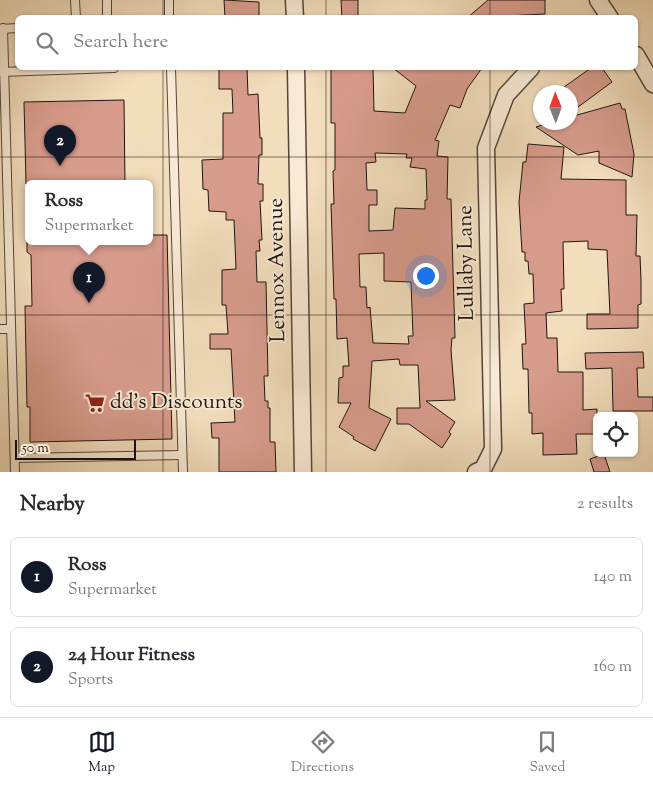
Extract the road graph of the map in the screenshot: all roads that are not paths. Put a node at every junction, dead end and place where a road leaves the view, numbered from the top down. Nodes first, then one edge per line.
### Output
1 (76, 0) edge
2 (107, 0) edge
3 (169, 0) edge
4 (294, 0) edge
5 (76, 15) edge
6 (107, 15) edge
7 (169, 15) edge
8 (295, 15) edge
9 (15, 28) edge
10 (1, 29) edge
11 (638, 58) edge
12 (58, 70) edge
13 (171, 70) edge
14 (296, 70) edge
15 (529, 70) edge
16 (2, 72) edge
17 (653, 84) edge
18 (0, 329) edge
19 (11, 329) junction
20 (182, 454) junction
21 (15, 458) junction
22 (479, 470) edge
23 (15, 472) edge
24 (183, 472) edge
25 (303, 472) edge

1 - 5 lane
2 - 6 lane
3 - 7 lane
4 - 8 street
9 - 10 lane
10 - 16 lane
11 - 17 street
12 - 16 lane
13 - 20 lane
14 - 25 street, Lennox Avenue
15 - 22 street, Lullaby Lane
16 - 19 lane
18 - 19 lane
19 - 21 lane
20 - 21 lane
20 - 24 lane
21 - 23 lane

